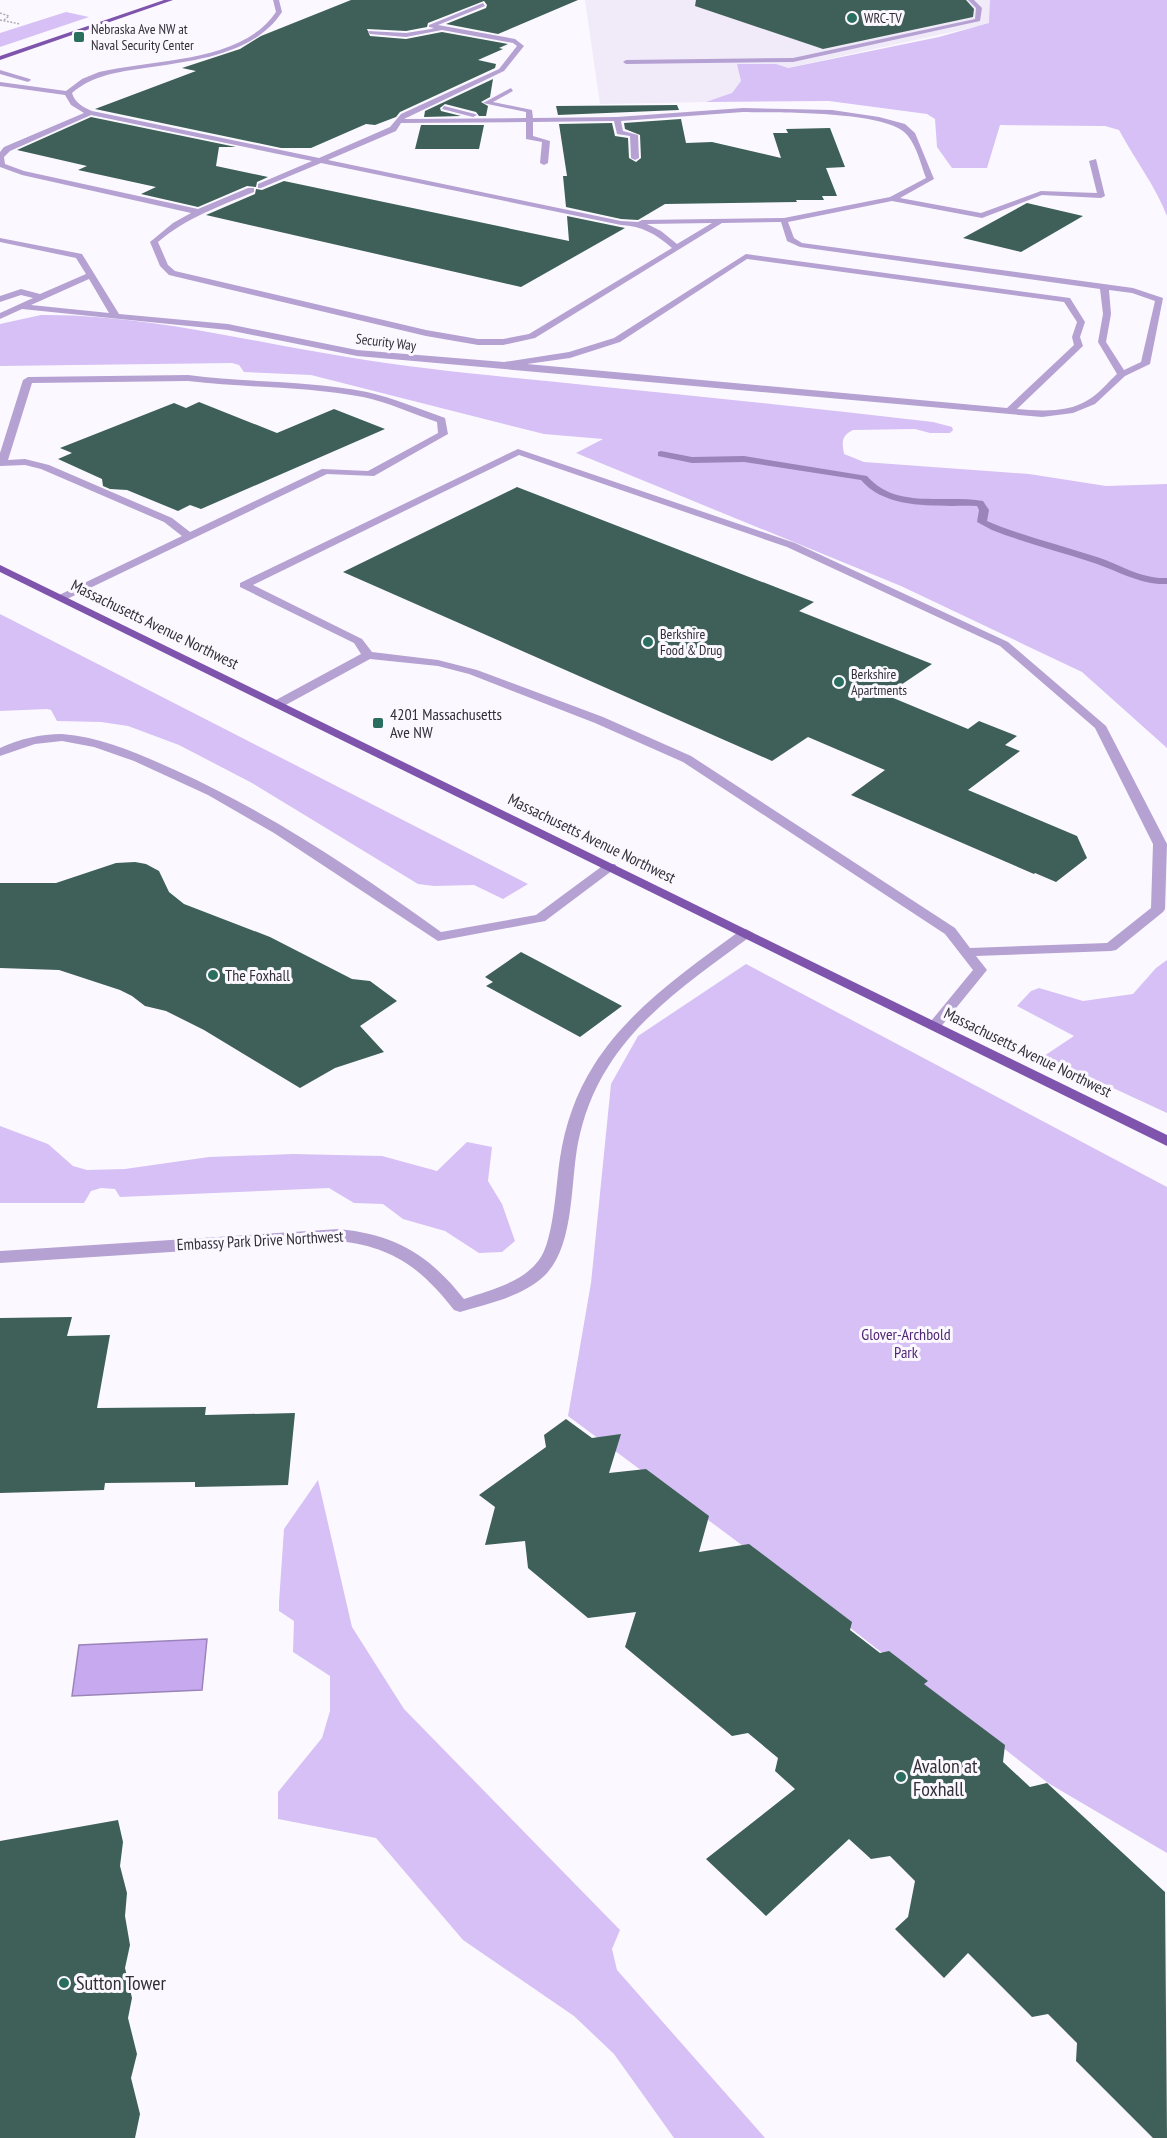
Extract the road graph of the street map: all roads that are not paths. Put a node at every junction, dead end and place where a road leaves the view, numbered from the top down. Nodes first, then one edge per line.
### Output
1 (170, 0) edge
2 (276, 0) edge
3 (971, 0) edge
4 (483, 5) dead end
5 (442, 28) junction
6 (370, 32) dead end
7 (0, 58) edge
8 (626, 62) dead end
9 (0, 72) edge
10 (0, 84) edge
11 (42, 88) junction
12 (511, 90) dead end
13 (68, 93) junction
14 (444, 108) dead end
15 (90, 113) junction
16 (617, 119) junction
17 (479, 120) junction
18 (530, 120) junction
19 (397, 121) junction
20 (635, 158) dead end
21 (321, 160) junction
22 (1093, 161) dead end
23 (544, 163) dead end
24 (261, 186) dead end
25 (252, 190) dead end
26 (892, 199) junction
27 (199, 212) junction
28 (784, 220) junction
29 (639, 222) junction
30 (720, 222) junction
31 (0, 240) edge
32 (677, 248) junction
33 (90, 275) junction
34 (1104, 287) junction
35 (40, 297) junction
36 (0, 299) edge
37 (23, 307) junction
38 (115, 315) junction
39 (0, 316) edge
40 (504, 364) junction
41 (1122, 374) junction
42 (1009, 411) junction
43 (1, 462) edge
44 (189, 536) junction
45 (0, 568) edge
46 (61, 598) junction
47 (368, 655) junction
48 (278, 704) junction
49 (0, 752) edge
50 (610, 867) junction
51 (746, 933) junction
52 (966, 952) junction
53 (934, 1026) junction
54 (1167, 1141) edge
55 (0, 1257) edge

1 - 7 main road
2 - 13 street
3 - 8 street
4 - 5 street
5 - 6 street
5 - 19 street
9 - 11 street
10 - 11 street
11 - 13 street
12 - 18 street
13 - 15 street
14 - 17 street
15 - 21 street
15 - 27 street
16 - 18 street
16 - 20 street
16 - 26 street
17 - 18 street
17 - 19 street
18 - 23 street
19 - 21 street
21 - 24 street
21 - 29 street
22 - 26 street
25 - 27 street
26 - 28 street
27 - 32 street
28 - 30 street
28 - 34 street
29 - 30 street
29 - 32 street
30 - 32 street
31 - 33 street
33 - 35 street
33 - 38 street
34 - 41 street
34 - 41 street
35 - 36 street
35 - 37 street
37 - 38 street, Security Way
37 - 39 street, Security Way
38 - 40 street, Security Way
40 - 42 street
40 - 42 street, Security Way
41 - 42 street
43 - 44 street
43 - 44 street
44 - 46 street
45 - 46 main road, Massachusetts Avenue Northwest
46 - 48 main road, Massachusetts Avenue Northwest
47 - 48 street
47 - 52 street
47 - 52 street
48 - 50 main road, Massachusetts Avenue Northwest
49 - 50 street
50 - 51 main road, Massachusetts Avenue Northwest
51 - 53 main road, Massachusetts Avenue Northwest
51 - 55 street, Embassy Park Drive Northwest
52 - 53 street
53 - 54 main road, Massachusetts Avenue Northwest

